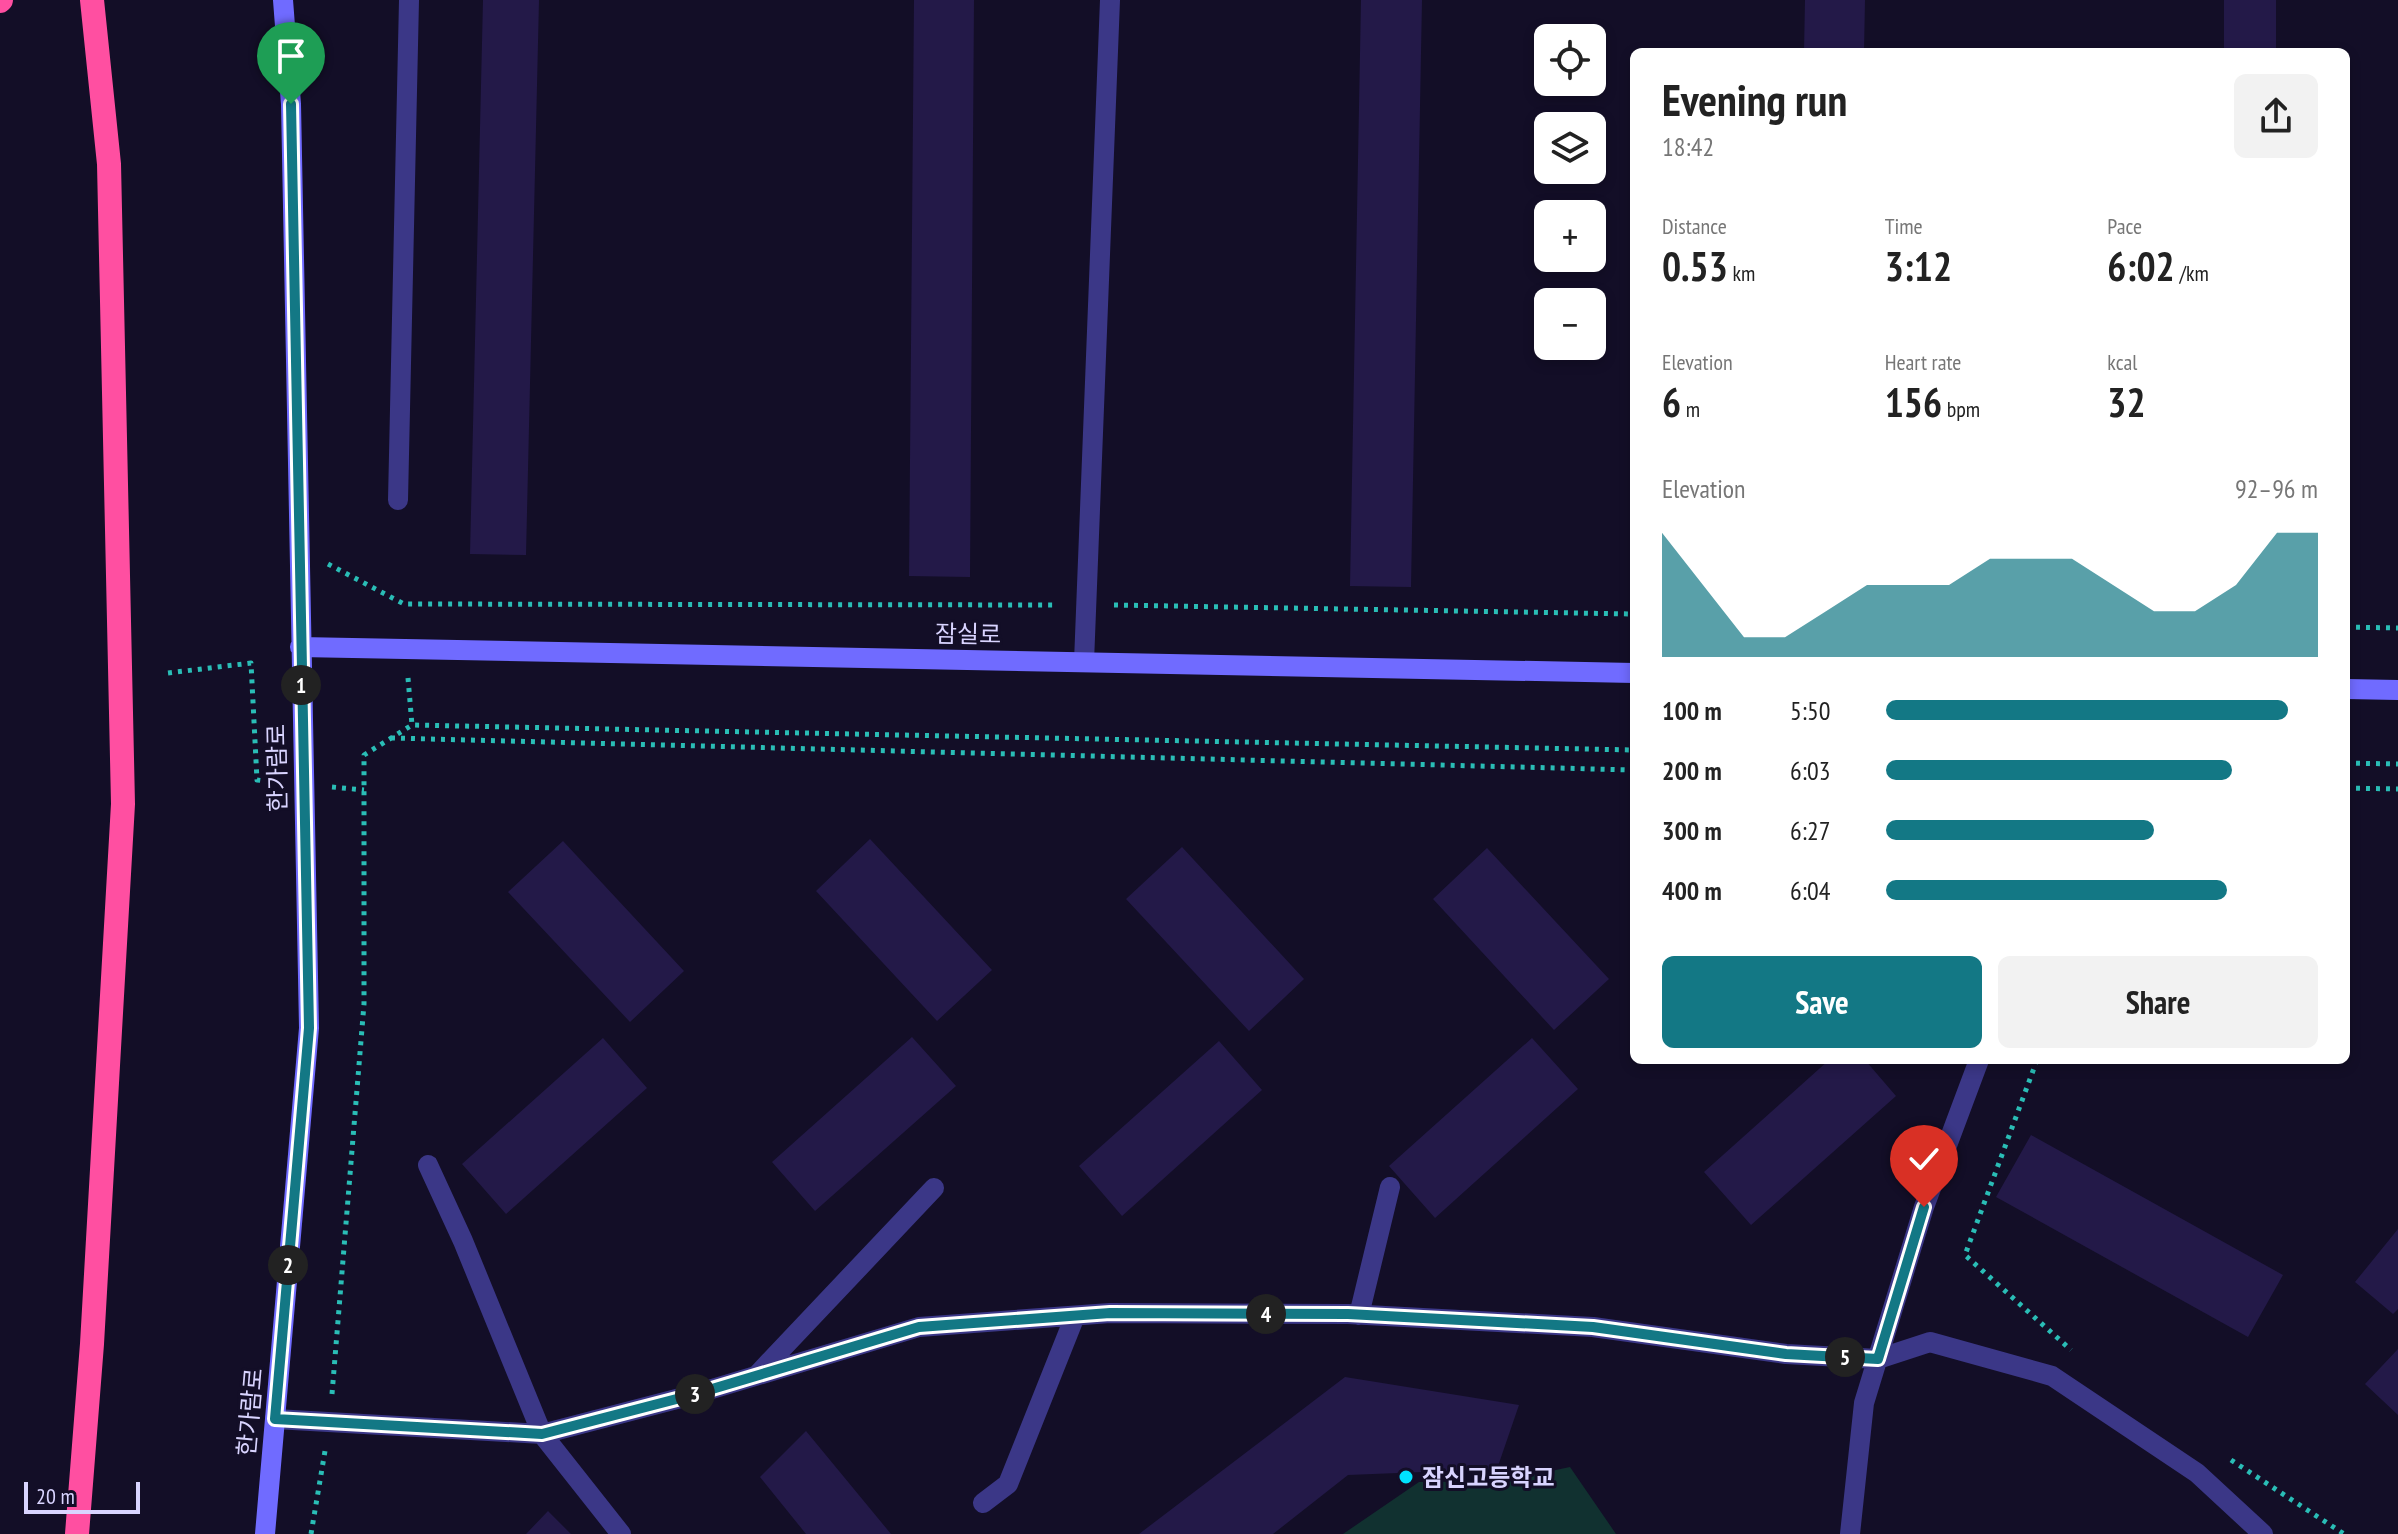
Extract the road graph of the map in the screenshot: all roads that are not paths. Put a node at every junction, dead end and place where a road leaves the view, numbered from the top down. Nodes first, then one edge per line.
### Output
1 (92, 0) edge
2 (283, 0) edge
3 (409, 0) edge
4 (1110, 0) edge
5 (398, 500) dead end
6 (300, 647) junction
7 (1084, 662) junction
8 (1630, 673) edge
9 (2350, 689) edge
10 (2398, 690) edge
11 (1978, 1064) edge
12 (428, 1165) dead end
13 (1390, 1187) dead end
14 (934, 1188) dead end
15 (1359, 1315) junction
16 (1075, 1316) junction
17 (1878, 1359) junction
18 (757, 1376) junction
19 (275, 1419) junction
20 (542, 1434) junction
21 (983, 1503) dead end
22 (77, 1534) edge
23 (265, 1534) edge
24 (621, 1534) edge
25 (1850, 1534) edge
26 (2263, 1534) edge

1 - 22 highway
2 - 6 street, 한가람로
3 - 5 lane
4 - 7 lane
6 - 7 street, 잠실로
6 - 19 street, 한가람로
7 - 8 street, 잠실로
9 - 10 street
11 - 17 lane
12 - 20 lane
13 - 15 lane
14 - 18 lane
15 - 16 lane
15 - 17 lane
16 - 18 lane
16 - 21 lane
17 - 25 lane
17 - 26 lane
18 - 20 lane
19 - 20 lane
19 - 23 street, 한가람로
20 - 24 lane

